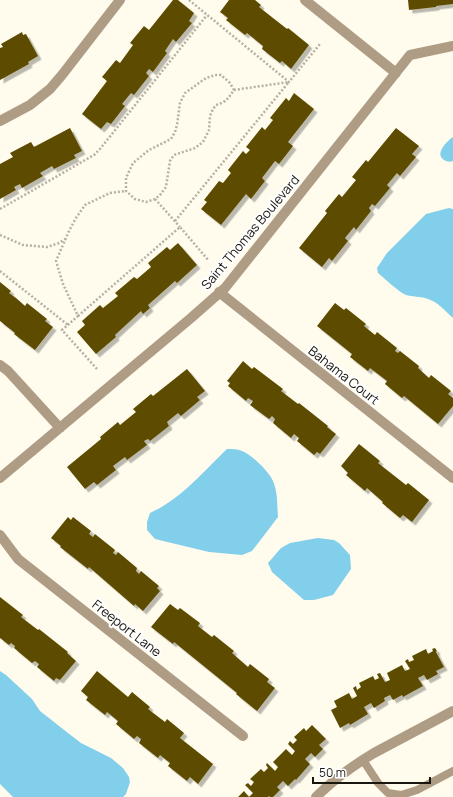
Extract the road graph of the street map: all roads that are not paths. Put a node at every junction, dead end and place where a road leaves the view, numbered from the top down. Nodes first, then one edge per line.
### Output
1 (120, 0) edge
2 (305, 0) edge
3 (453, 46) edge
4 (396, 73) junction
5 (0, 121) edge
6 (219, 292) junction
7 (0, 365) edge
8 (60, 428) junction
9 (0, 478) edge
10 (453, 478) edge
11 (0, 535) edge
12 (453, 712) edge
13 (243, 736) dead end
14 (363, 760) junction
15 (453, 771) edge
16 (316, 797) edge

1 - 5 street
2 - 4 street
3 - 4 street, Saint Thomas Boulevard
4 - 6 street, Saint Thomas Boulevard
6 - 8 street, Saint Thomas Boulevard
6 - 10 street, Bahama Court
7 - 8 street
8 - 9 street, Saint Thomas Boulevard
11 - 13 street, Freeport Lane
12 - 14 street
14 - 15 lane
14 - 16 street

